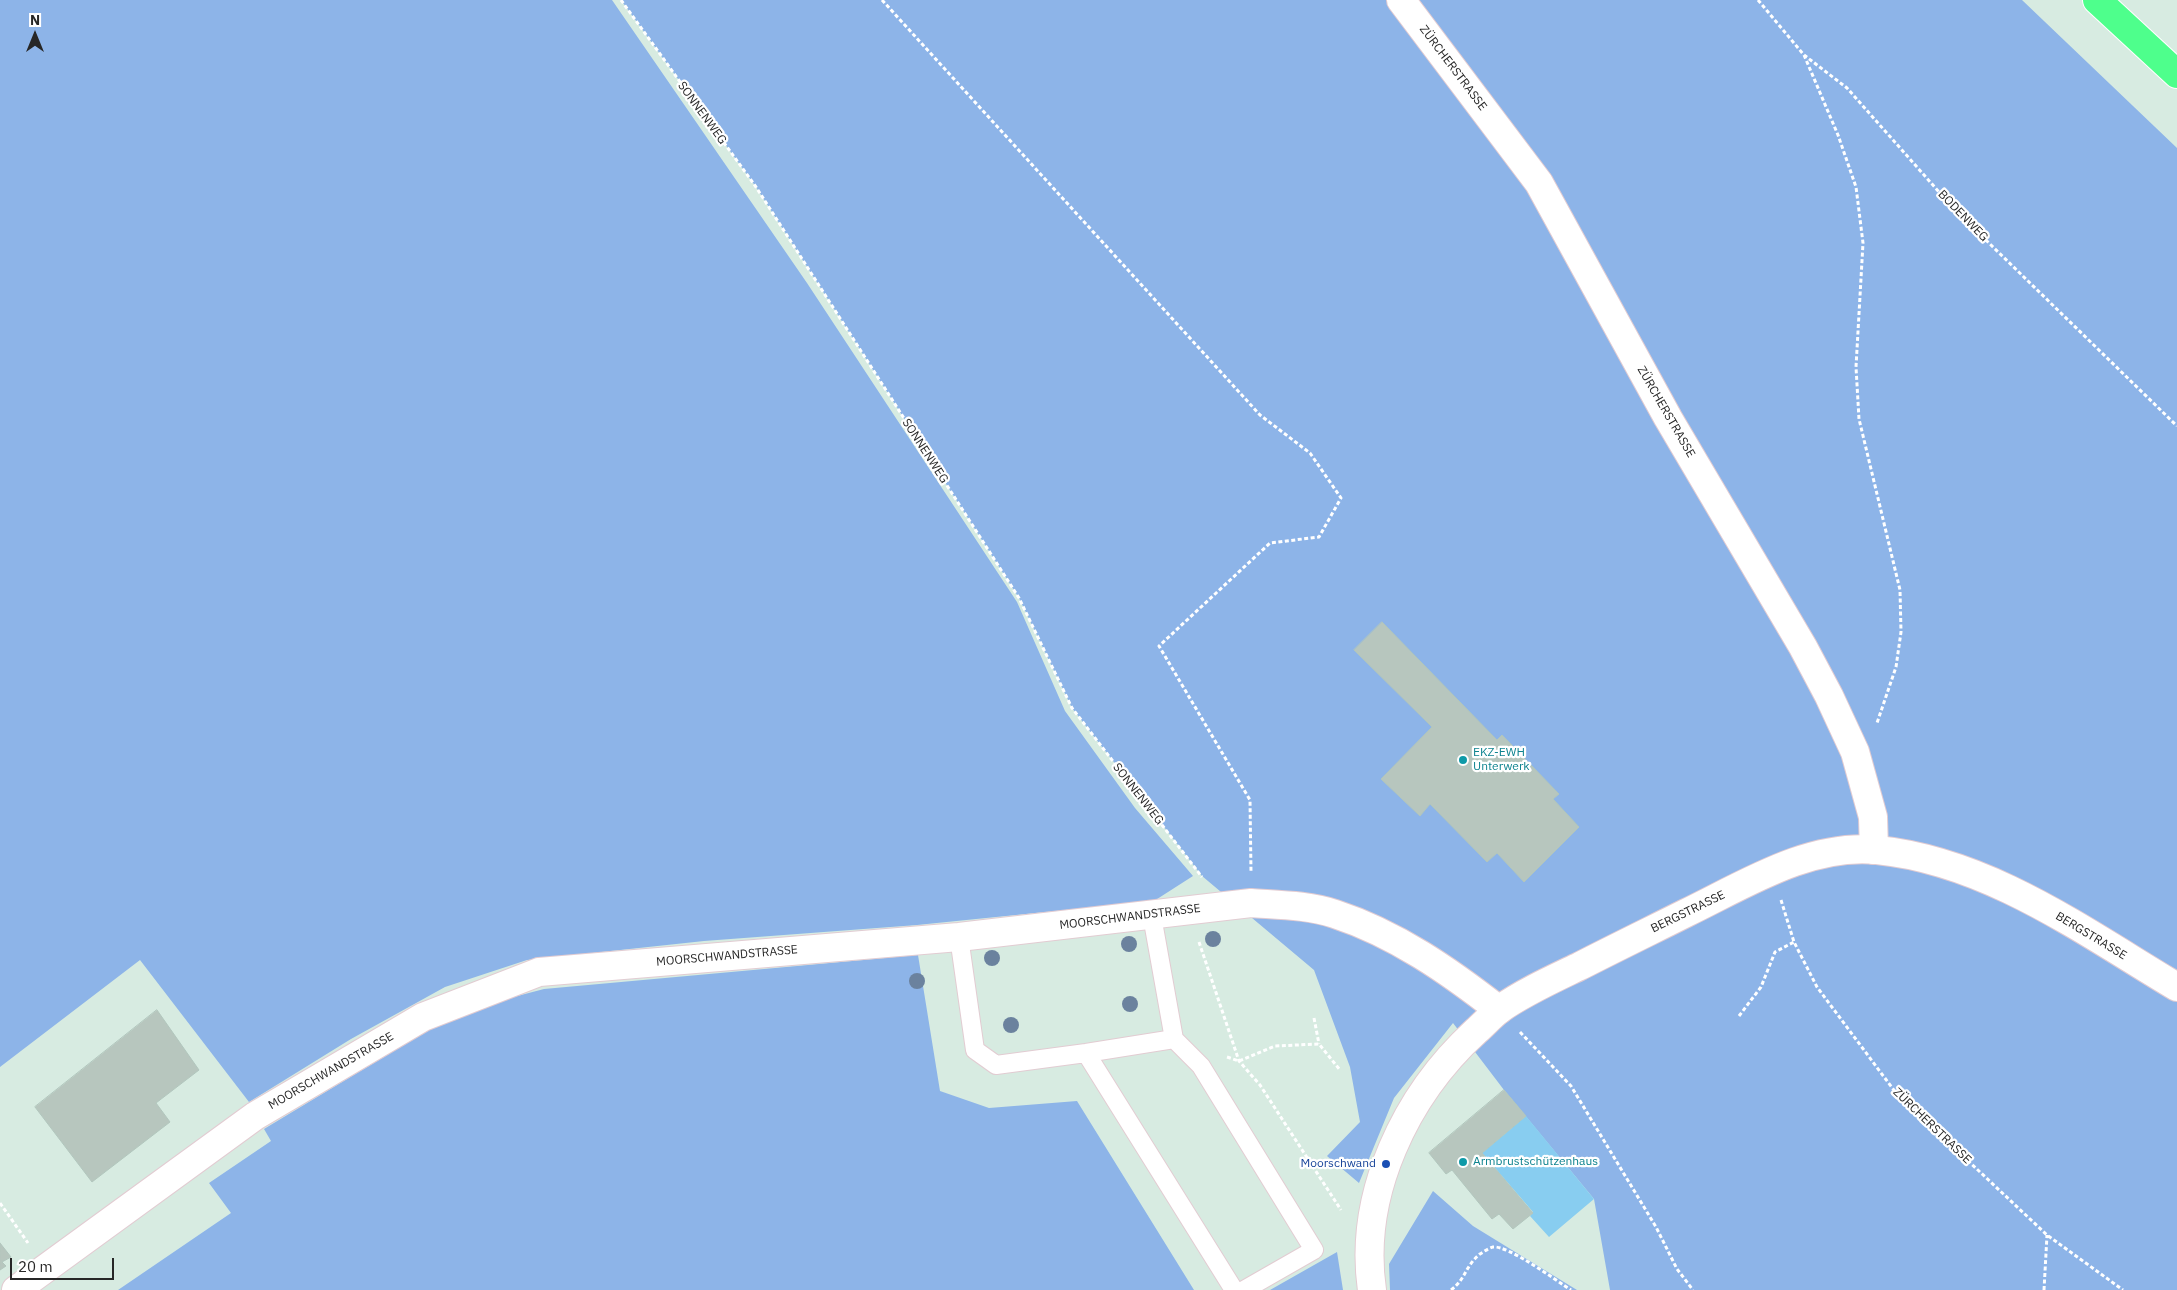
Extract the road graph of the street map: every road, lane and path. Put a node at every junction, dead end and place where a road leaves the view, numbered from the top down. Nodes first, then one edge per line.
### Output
1 (621, 0) edge
2 (882, 0) edge
3 (1401, 0) edge
4 (1758, 0) edge
5 (2097, 0) edge
6 (1804, 55) junction
7 (2177, 74) edge
8 (2177, 426) edge
9 (1874, 730) dead end
10 (1874, 850) junction
11 (1252, 903) junction
12 (1195, 910) junction
13 (1152, 916) junction
14 (1789, 923) dead end
15 (959, 937) junction
16 (1794, 942) junction
17 (2177, 987) edge
18 (1499, 1010) junction
19 (1739, 1016) dead end
20 (1314, 1018) dead end
21 (1174, 1039) junction
22 (1319, 1044) junction
23 (1086, 1053) junction
24 (1239, 1061) junction
25 (1340, 1070) dead end
26 (0, 1203) edge
27 (1345, 1216) dead end
28 (2047, 1235) junction
29 (45, 1269) junction
30 (16, 1290) edge
31 (1234, 1290) edge
32 (1244, 1290) edge
33 (1372, 1290) edge
34 (1451, 1290) edge
35 (1571, 1290) edge
36 (1692, 1290) edge
37 (2044, 1290) edge
38 (2123, 1290) edge

1 - 12 path, SONNENWEG
2 - 11 path
3 - 10 street, ZÜRCHERSTRASSE
4 - 6 path, BODENWEG
5 - 7 highway
6 - 8 path, BODENWEG
6 - 9 path
10 - 17 street, BERGSTRASSE
10 - 18 street, BERGSTRASSE
11 - 12 street, MOORSCHWANDSTRASSE
11 - 18 street, MOORSCHWANDSTRASSE
12 - 13 street, MOORSCHWANDSTRASSE
12 - 24 path, SONNENWEG
13 - 15 street, MOORSCHWANDSTRASSE
13 - 21 lane
14 - 16 path, ZÜRCHERSTRASSE
15 - 23 lane
15 - 29 street, MOORSCHWANDSTRASSE
16 - 19 path
16 - 28 path, ZÜRCHERSTRASSE
18 - 33 street, BERGSTRASSE
18 - 36 path
20 - 22 path
21 - 23 lane
21 - 32 lane
22 - 24 path
22 - 25 path
23 - 31 lane
24 - 27 path
26 - 29 path
28 - 37 path
28 - 38 path, ZÜRCHERSTRASSE
29 - 30 street, MOORSCHWANDSTRASSE
34 - 35 path

